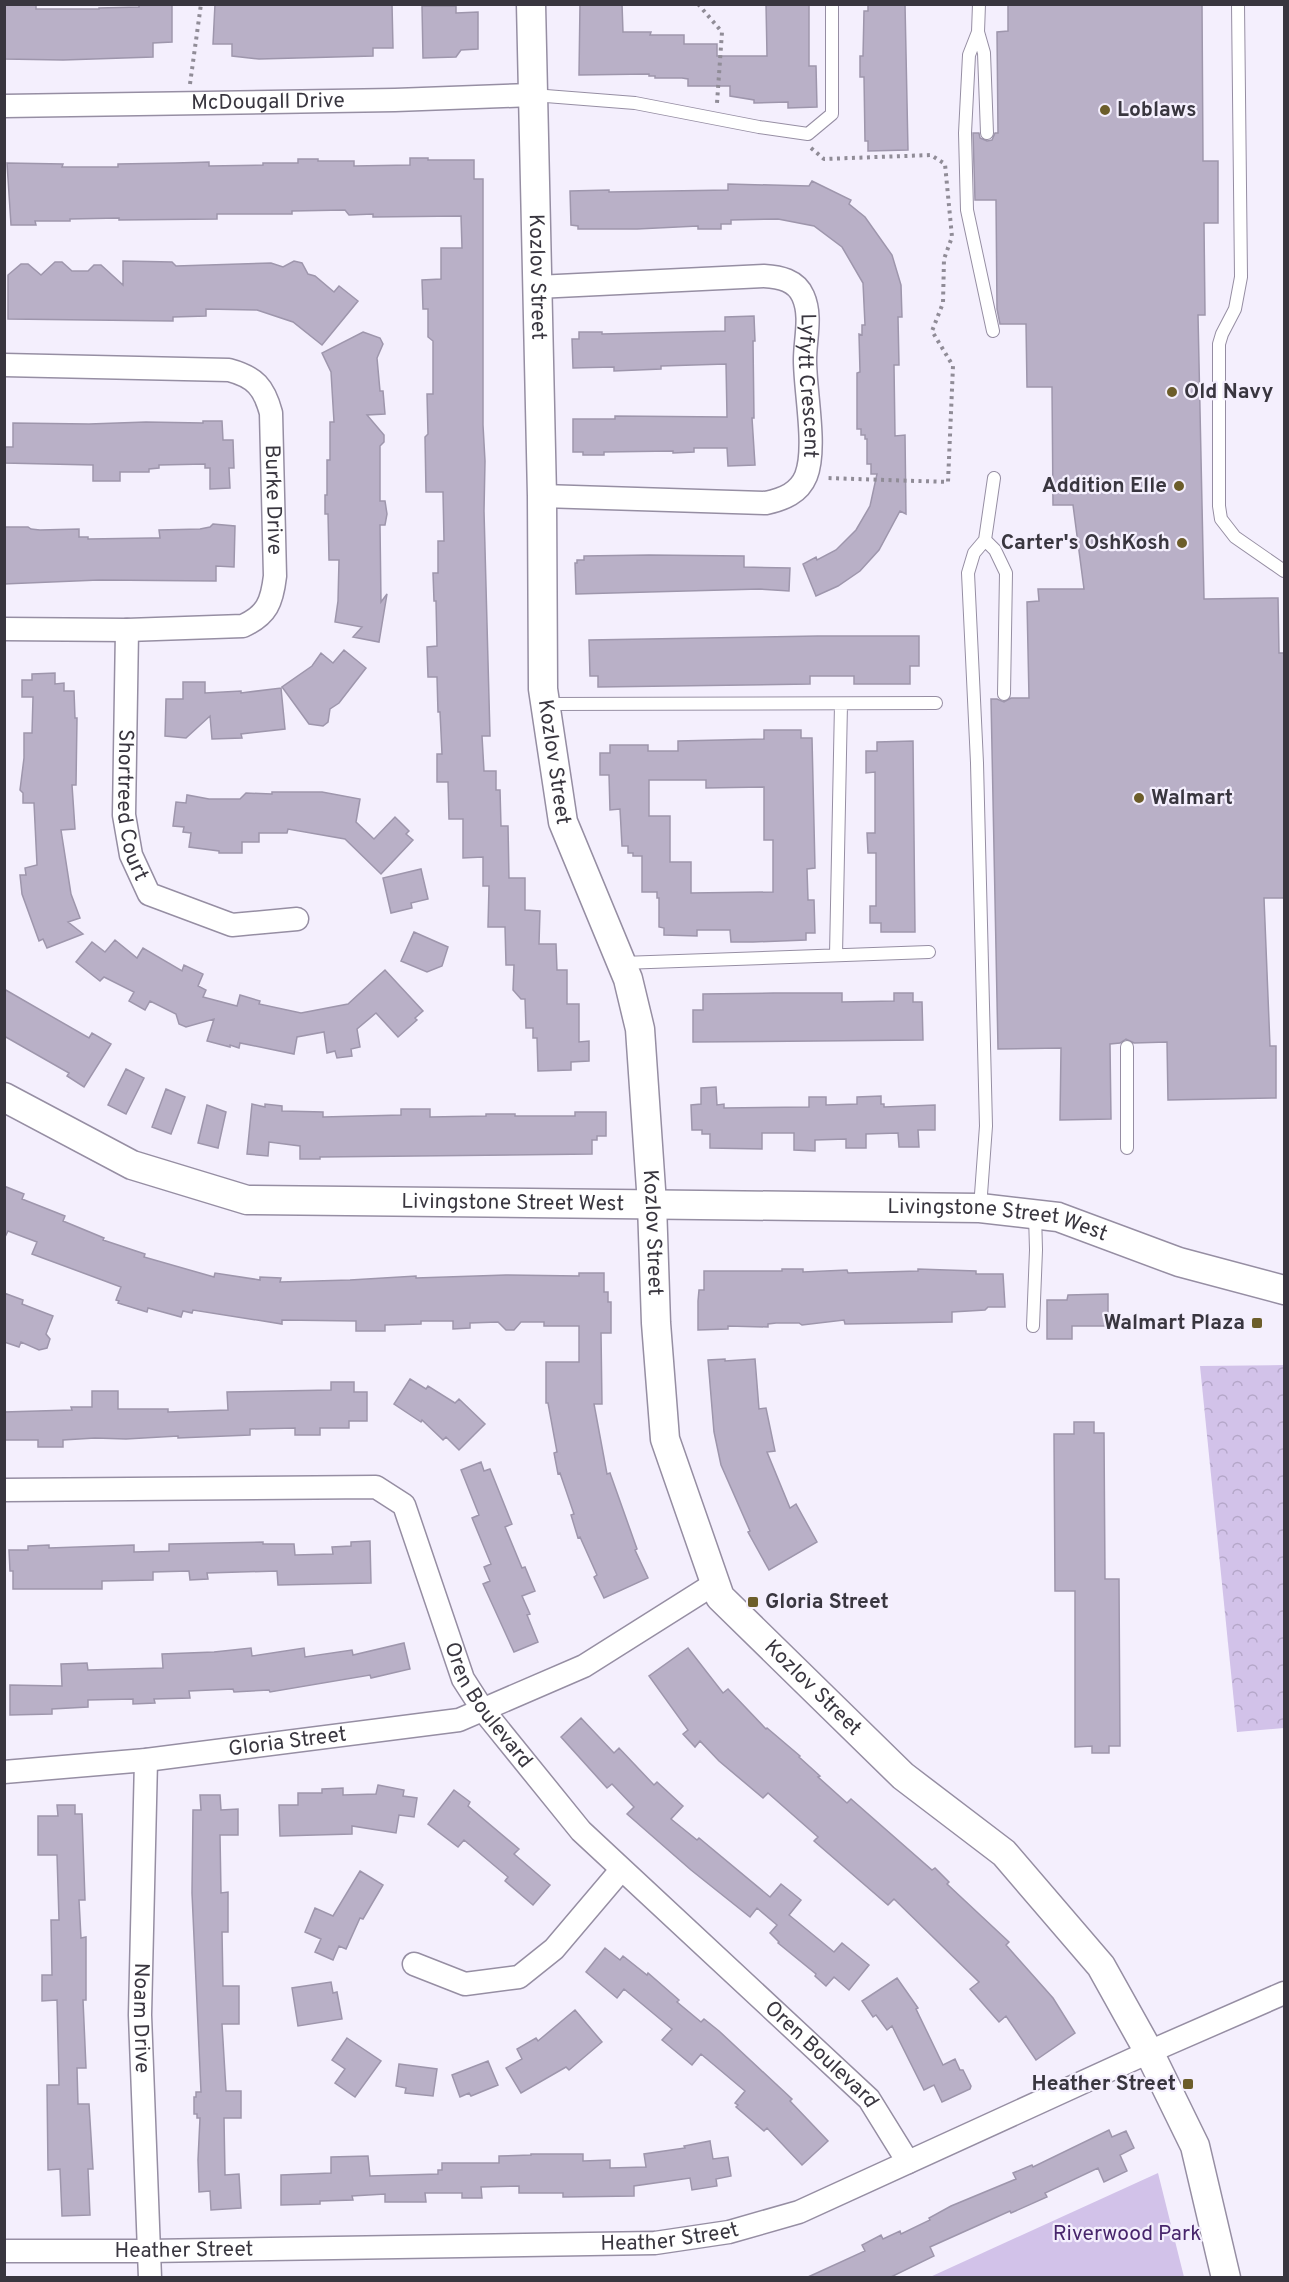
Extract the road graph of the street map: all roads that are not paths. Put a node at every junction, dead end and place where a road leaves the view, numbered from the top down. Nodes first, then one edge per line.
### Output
1 (531, 4) edge
2 (832, 4) edge
3 (979, 4) edge
4 (1238, 4) edge
5 (978, 32) junction
6 (532, 95) junction
7 (4, 106) edge
8 (987, 133) dead end
9 (537, 287) junction
10 (993, 331) dead end
11 (4, 365) edge
12 (994, 478) dead end
13 (542, 496) junction
14 (986, 540) junction
15 (1284, 571) edge
16 (4, 629) edge
17 (127, 630) junction
18 (1004, 694) dead end
19 (546, 704) junction
20 (841, 704) junction
21 (936, 704) dead end
22 (297, 919) dead end
23 (929, 952) dead end
24 (836, 955) junction
25 (621, 963) junction
26 (1127, 1047) dead end
27 (4, 1097) edge
28 (1127, 1148) dead end
29 (652, 1204) junction
30 (980, 1208) junction
31 (1035, 1214) junction
32 (1284, 1290) edge
33 (1033, 1326) dead end
34 (4, 1490) edge
35 (714, 1584) junction
36 (483, 1710) junction
37 (146, 1760) junction
38 (4, 1772) edge
39 (621, 1870) junction
40 (414, 1964) dead end
41 (1284, 1993) edge
42 (1149, 2052) junction
43 (908, 2162) junction
44 (4, 2251) edge
45 (149, 2251) junction
46 (150, 2277) edge
47 (1226, 2277) edge

1 - 6 street, Kozlov Street
2 - 6 lane
3 - 5 lane
4 - 15 lane
5 - 8 lane
5 - 10 lane
6 - 7 street, McDougall Drive
6 - 9 street, Kozlov Street
9 - 13 street, Kozlov Street
9 - 13 street, Lyfytt Crescent
11 - 17 street, Burke Drive
12 - 14 lane
13 - 19 street, Kozlov Street
14 - 18 lane
14 - 30 lane
16 - 17 street, Burke Drive
17 - 22 street, Shortreed Court
19 - 20 lane
19 - 25 street, Kozlov Street
20 - 21 lane
20 - 24 lane
23 - 24 lane
24 - 25 lane
25 - 29 street, Kozlov Street
26 - 28 lane
27 - 29 street, Livingstone Street West
29 - 30 street, Livingstone Street West
29 - 35 street, Kozlov Street
30 - 31 street, Livingstone Street West
31 - 32 street, Livingstone Street West
31 - 33 lane
34 - 36 street, Oren Boulevard
35 - 36 street, Gloria Street
35 - 42 street, Kozlov Street
36 - 37 street, Gloria Street
36 - 39 street, Oren Boulevard
37 - 38 street, Gloria Street
37 - 45 street, Noam Drive
39 - 40 street
39 - 43 street, Oren Boulevard
41 - 42 street, Heather Street
42 - 43 street, Heather Street
42 - 47 street, Kozlov Street
43 - 45 street, Heather Street
44 - 45 street, Heather Street
45 - 46 street, Noam Drive

